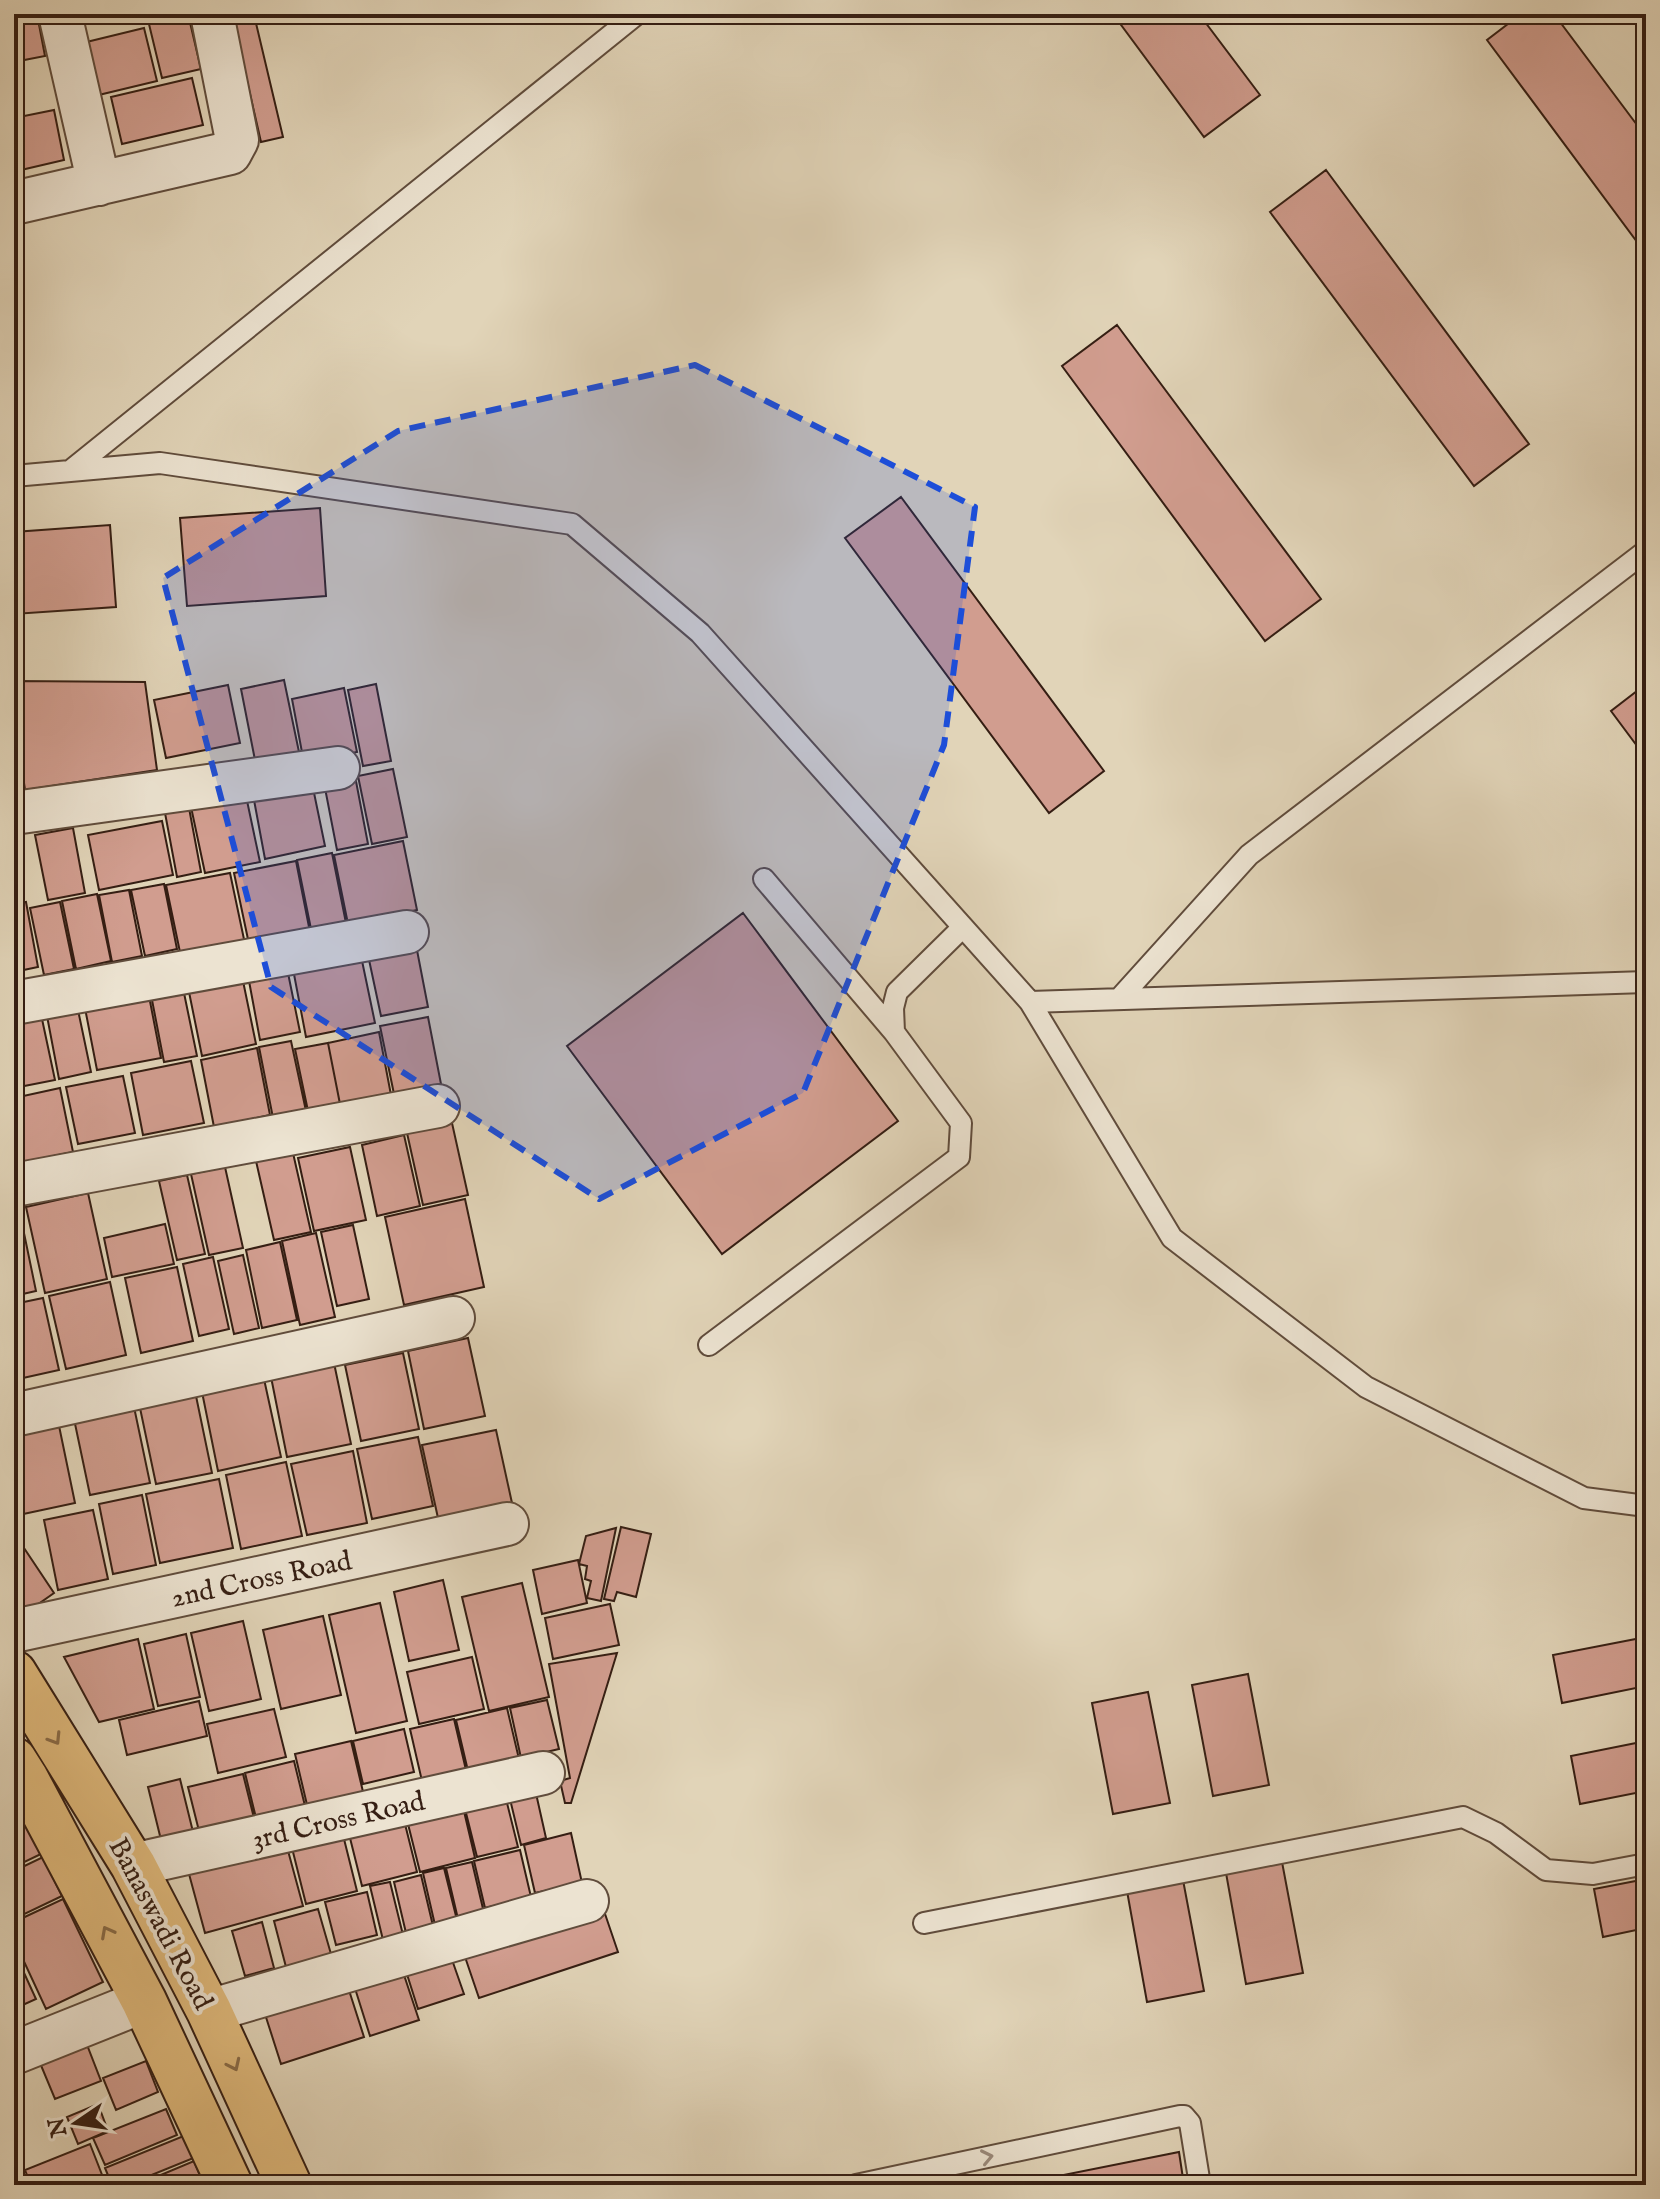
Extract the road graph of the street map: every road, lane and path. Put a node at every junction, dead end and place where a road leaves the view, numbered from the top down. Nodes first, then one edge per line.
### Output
1 (60, 14) edge
2 (212, 14) edge
3 (637, 14) edge
4 (99, 184) junction
5 (14, 203) edge
6 (70, 471) junction
7 (14, 476) edge
8 (1646, 551) edge
9 (338, 768) dead end
10 (14, 813) edge
11 (764, 879) dead end
12 (963, 927) junction
13 (407, 932) dead end
14 (1646, 982) edge
15 (1119, 999) junction
16 (1030, 1002) junction
17 (14, 1003) edge
18 (894, 1032) junction
19 (438, 1106) dead end
20 (14, 1185) edge
21 (453, 1318) dead end
22 (709, 1345) dead end
23 (14, 1415) edge
24 (1646, 1506) edge
25 (507, 1524) dead end
26 (14, 1631) edge
27 (14, 1673) edge
28 (543, 1773) dead end
29 (18, 1774) edge
30 (1646, 1864) edge
31 (133, 1865) junction
32 (587, 1901) dead end
33 (924, 1923) dead end
34 (144, 2001) junction
35 (209, 2011) junction
36 (14, 2053) edge
37 (230, 2185) edge
38 (289, 2185) edge
39 (856, 2185) edge
40 (1200, 2185) edge

1 - 4 street
2 - 4 street
3 - 6 lane
4 - 5 street
6 - 7 lane
6 - 12 lane
8 - 15 lane
9 - 10 street
11 - 18 lane
12 - 16 lane
12 - 18 lane
13 - 17 street
14 - 15 lane
15 - 16 lane
16 - 24 lane
18 - 22 lane
19 - 20 street
21 - 23 street
25 - 26 street, 2nd Cross Road
27 -> 31 main road, Banaswadi Road
28 - 31 street, 3rd Cross Road
34 -> 29 main road, Banaswadi Road
30 - 33 lane
31 - 35 main road, Banaswadi Road
32 - 35 street
34 - 36 street
34 - 37 main road, Banaswadi Road
35 -> 38 main road, Banaswadi Road
39 -> 40 lane

